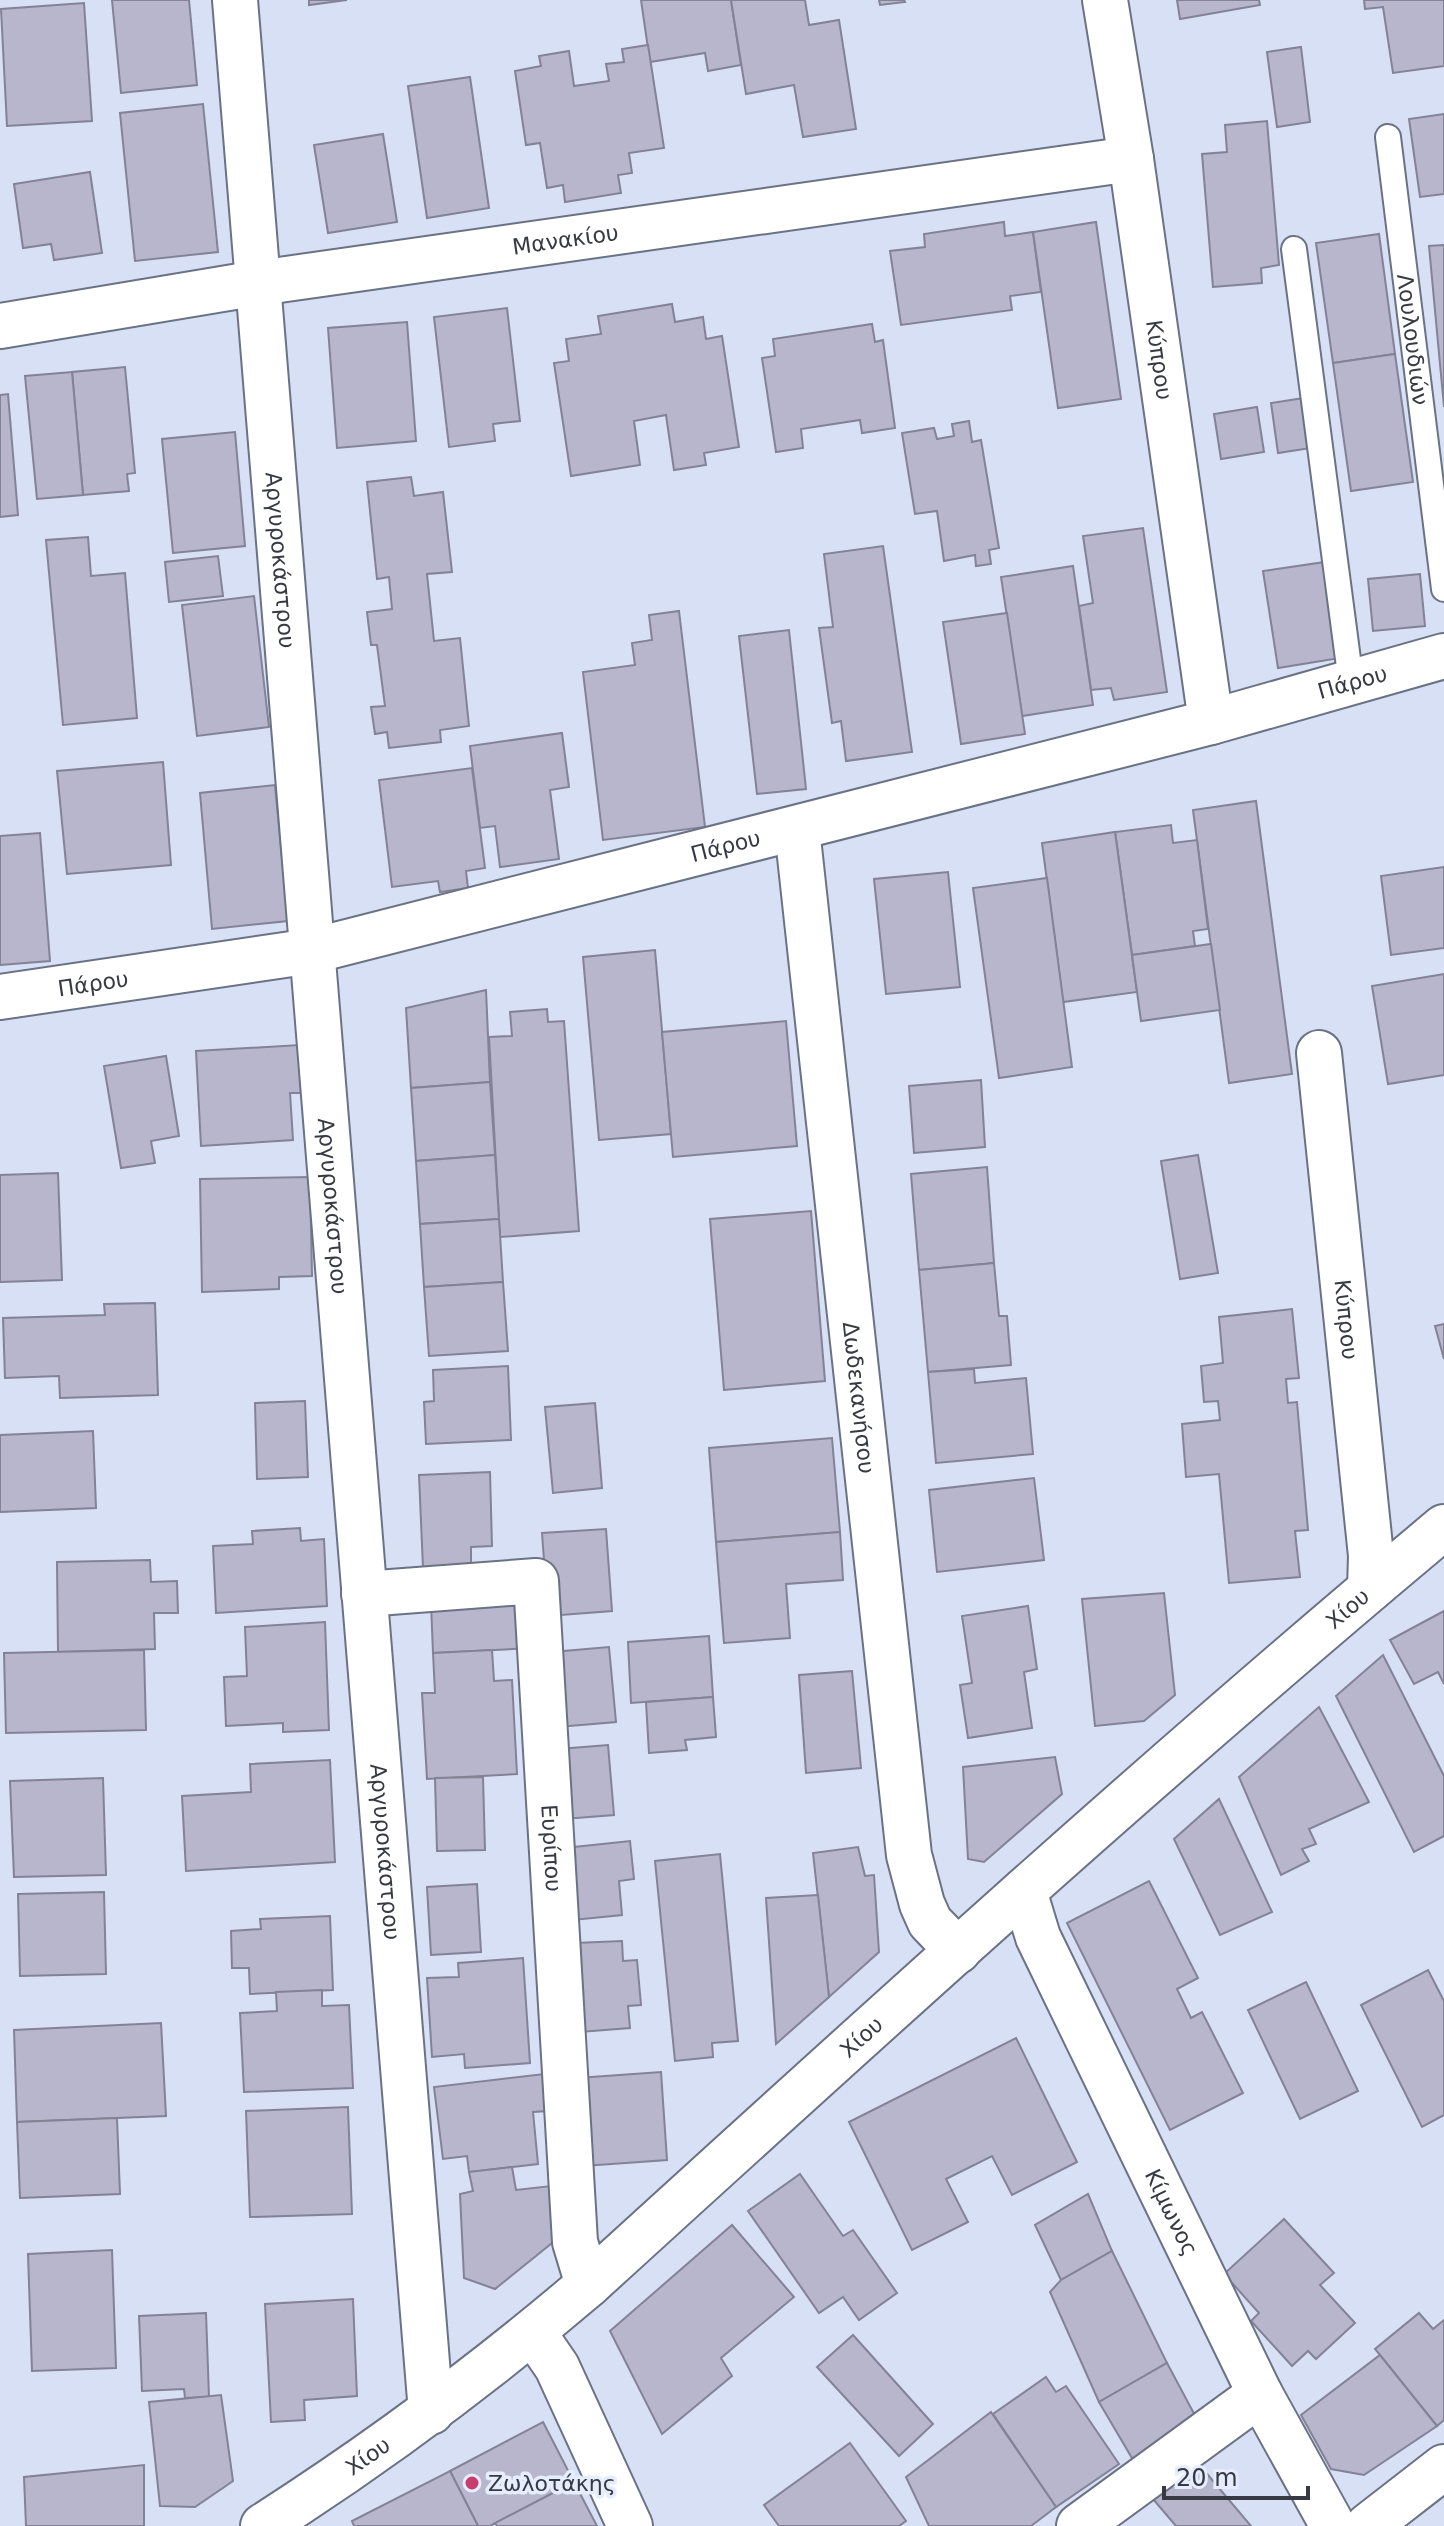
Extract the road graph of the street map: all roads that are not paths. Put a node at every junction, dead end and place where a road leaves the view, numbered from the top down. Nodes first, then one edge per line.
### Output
1 (235, 0) edge
2 (1105, 0) edge
3 (1388, 137) dead end
4 (1131, 159) junction
5 (1294, 249) dead end
6 (258, 283) junction
7 (0, 326) edge
8 (1444, 589) edge
9 (1444, 656) edge
10 (1351, 682) junction
11 (1211, 722) junction
12 (797, 829) junction
13 (312, 951) junction
14 (0, 997) edge
15 (1319, 1053) dead end
16 (1444, 1527) edge
17 (1370, 1589) junction
18 (364, 1594) junction
19 (1024, 1891) junction
20 (958, 1951) junction
21 (588, 2285) junction
22 (533, 2332) junction
23 (1260, 2394) junction
24 (431, 2412) junction
25 (1444, 2467) edge
26 (284, 2520) edge
27 (630, 2526) edge
28 (1079, 2526) edge
29 (1333, 2526) edge
30 (1368, 2526) edge

1 - 6 street, Αργυροκάστρου
2 - 4 street, Κύπρου
3 - 8 lane, Λουλουδιών
4 - 6 street, Μανακίου
4 - 11 street, Κύπρου
5 - 10 lane
6 - 7 street, Μανακίου
6 - 13 street, Αργυροκάστρου
9 - 10 street, Πάρου
10 - 11 street, Πάρου
11 - 12 street, Πάρου
12 - 13 street, Πάρου
12 - 20 street, Δωδεκανήσου
13 - 14 street, Πάρου
13 - 18 street, Αργυροκάστρου
15 - 17 street, Κύπρου
16 - 17 street, Χίου
17 - 19 street, Χίου
18 - 21 street, Ευρίπου
18 - 24 street, Αργυροκάστρου
19 - 20 street, Χίου
19 - 23 street, Κίμωνος
20 - 21 street, Χίου
21 - 22 street, Χίου
22 - 24 street, Χίου
22 - 27 street
23 - 28 street
23 - 29 street, Κίμωνος
24 - 26 street, Χίου
25 - 30 street

